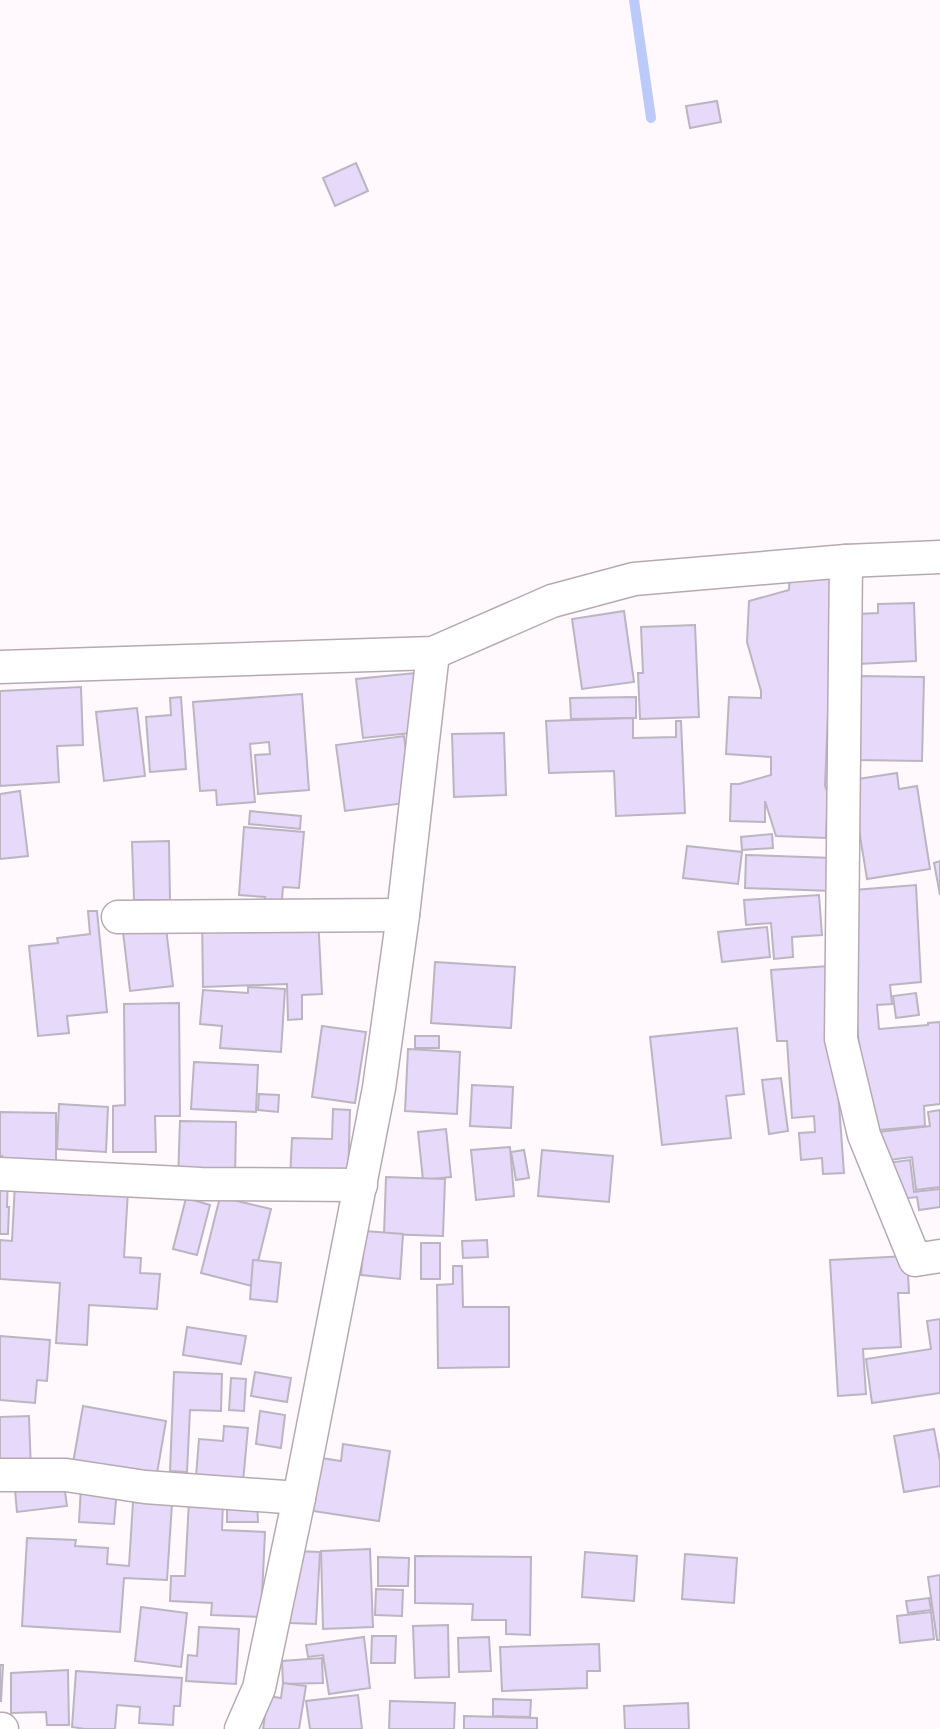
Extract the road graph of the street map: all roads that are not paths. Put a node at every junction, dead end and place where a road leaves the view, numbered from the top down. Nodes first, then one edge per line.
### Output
1 (940, 557) edge
2 (846, 561) junction
3 (433, 653) junction
4 (0, 667) edge
5 (403, 915) junction
6 (118, 917) dead end
7 (0, 1174) edge
8 (360, 1185) junction
9 (940, 1256) edge
10 (0, 1475) edge
11 (299, 1497) junction
12 (241, 1729) edge

1 - 2 street
2 - 3 street
2 - 9 street
3 - 4 street
3 - 5 street
5 - 6 street
5 - 8 street
7 - 8 street
8 - 11 street
10 - 11 street
11 - 12 street

